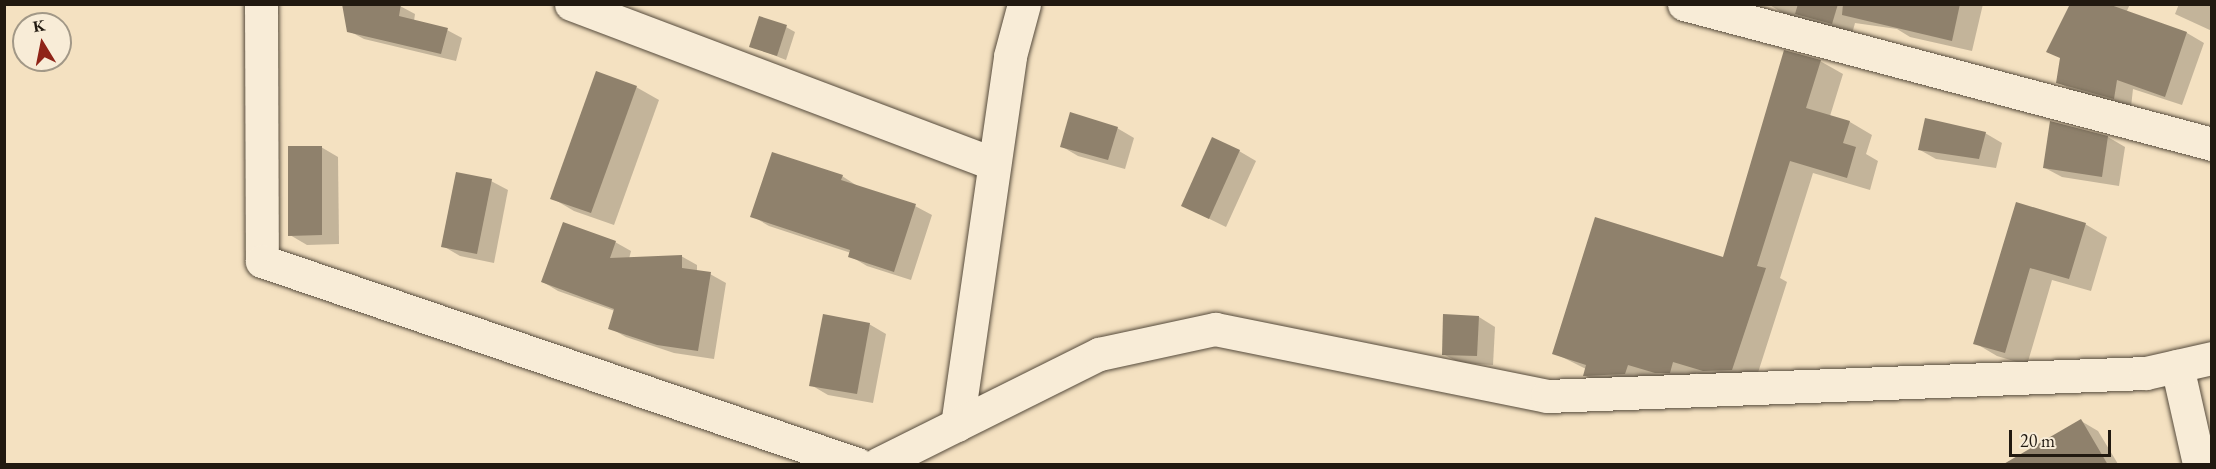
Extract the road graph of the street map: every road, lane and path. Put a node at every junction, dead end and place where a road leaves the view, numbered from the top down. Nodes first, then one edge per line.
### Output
1 (261, 4) edge
2 (572, 4) edge
3 (1024, 4) edge
4 (1684, 4) edge
5 (2211, 144) edge
6 (994, 164) junction
7 (2211, 357) edge
8 (2177, 366) junction
9 (957, 425) junction
10 (857, 465) edge
11 (878, 465) edge
12 (2199, 465) edge

1 - 10 street
2 - 6 street
3 - 6 street
4 - 5 street
6 - 9 street
7 - 8 street
8 - 9 street
8 - 12 street
9 - 11 street

